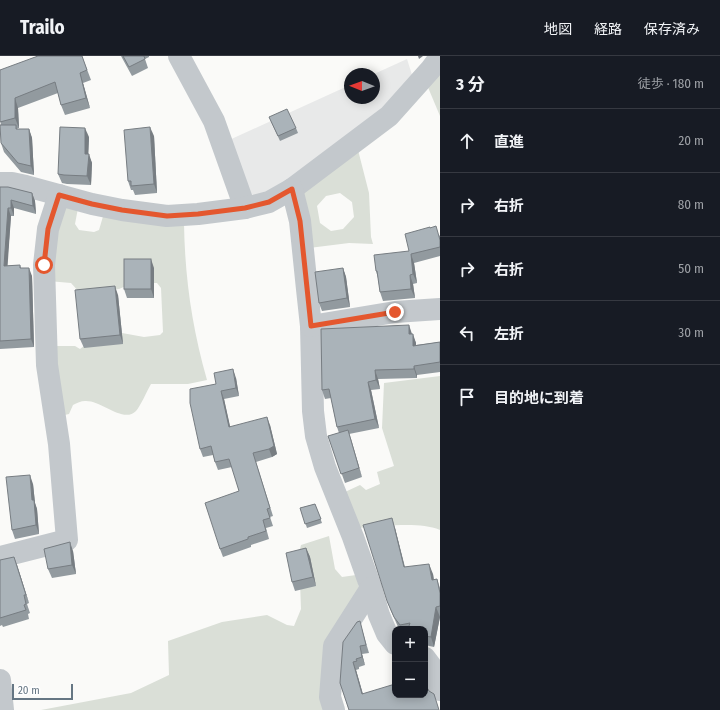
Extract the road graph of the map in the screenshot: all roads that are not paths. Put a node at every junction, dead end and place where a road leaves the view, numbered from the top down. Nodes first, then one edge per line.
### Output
1 (179, 56) edge
2 (440, 57) edge
3 (0, 182) edge
4 (292, 189) junction
5 (59, 195) junction
6 (245, 208) junction
7 (440, 309) edge
8 (311, 326) junction
9 (0, 557) edge
10 (371, 588) junction
11 (392, 640) edge
12 (428, 662) edge
13 (0, 680) edge
14 (440, 690) edge
15 (3, 710) edge
16 (334, 710) edge

1 - 6 street
2 - 4 street
3 - 5 street
4 - 6 street
4 - 8 street
5 - 6 street
5 - 9 street
7 - 8 street
8 - 10 street
10 - 11 street
10 - 16 street
12 - 14 street
13 - 15 street

